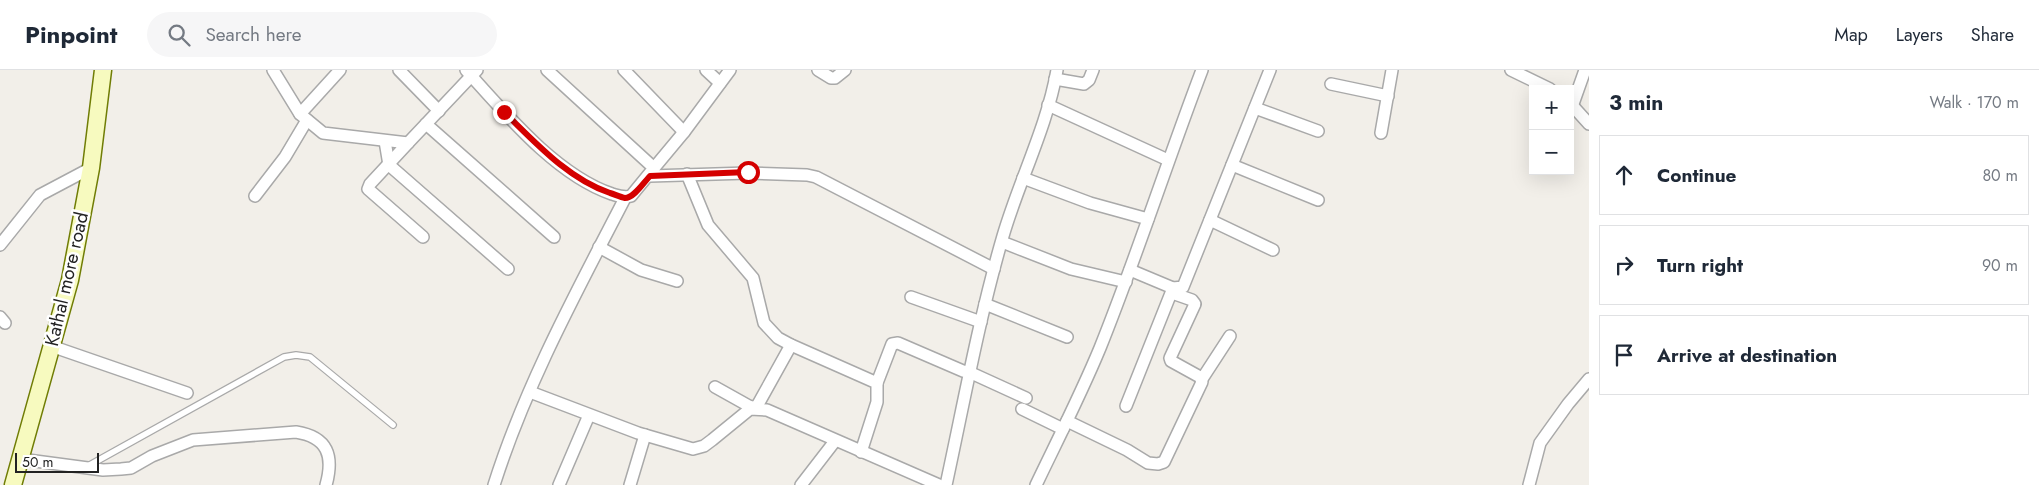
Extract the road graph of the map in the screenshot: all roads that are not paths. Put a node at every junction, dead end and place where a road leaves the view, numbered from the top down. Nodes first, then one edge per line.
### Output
1 (103, 70) edge
2 (273, 70) edge
3 (340, 70) edge
4 (399, 70) edge
5 (547, 70) edge
6 (624, 70) edge
7 (706, 70) edge
8 (730, 70) edge
9 (818, 70) edge
10 (845, 70) edge
11 (1093, 70) edge
12 (1202, 70) edge
13 (1270, 70) edge
14 (1392, 70) edge
15 (1512, 70) edge
16 (1585, 70) edge
17 (472, 72) edge
18 (1056, 74) edge
19 (720, 82) junction
20 (1331, 84) dead end
21 (1542, 85) edge
22 (1388, 96) junction
23 (1574, 99) edge
24 (1048, 104) junction
25 (1574, 106) edge
26 (1255, 108) junction
27 (439, 111) junction
28 (303, 117) junction
29 (426, 124) junction
30 (1589, 124) edge
31 (1318, 131) dead end
32 (684, 132) junction
33 (1381, 133) dead end
34 (385, 141) junction
35 (408, 144) junction
36 (1168, 160) junction
37 (389, 165) junction
38 (1232, 165) junction
39 (90, 168) junction
40 (652, 172) junction
41 (687, 174) junction
42 (1023, 178) junction
43 (255, 196) dead end
44 (625, 198) junction
45 (1318, 200) dead end
46 (1148, 219) junction
47 (1210, 220) junction
48 (423, 237) dead end
49 (554, 237) dead end
50 (1002, 242) junction
51 (0, 246) edge
52 (600, 247) junction
53 (1273, 250) dead end
54 (508, 269) dead end
55 (994, 269) junction
56 (1130, 270) junction
57 (677, 281) dead end
58 (1126, 282) junction
59 (1173, 290) junction
60 (911, 297) dead end
61 (985, 304) junction
62 (981, 322) junction
63 (1230, 336) dead end
64 (1067, 337) dead end
65 (791, 345) junction
66 (51, 346) junction
67 (969, 372) junction
68 (1202, 379) junction
69 (1589, 379) edge
70 (877, 382) junction
71 (715, 387) dead end
72 (530, 392) junction
73 (187, 393) dead end
74 (1126, 406) dead end
75 (756, 408) junction
76 (590, 415) junction
77 (393, 425) dead end
78 (1065, 425) junction
79 (646, 435) junction
80 (835, 441) junction
81 (862, 452) junction
82 (20, 459) junction
83 (84, 468) junction
84 (1040, 484) edge
85 (13, 485) edge
86 (326, 485) edge
87 (494, 485) edge
88 (559, 485) edge
89 (630, 485) edge
90 (801, 485) edge
91 (939, 485) edge
92 (946, 485) edge
93 (1529, 485) edge

1 - 39 main road, Kathal more road
2 - 28 street
3 - 28 street
4 - 27 street
5 - 40 street
6 - 32 street
7 - 19 street
8 - 19 street
9 - 10 street
11 - 18 street
12 - 36 street
13 - 26 street
14 - 22 street
15 - 21 street
16 - 23 street
17 - 27 street
17 - 44 street
18 - 24 street
19 - 32 street
20 - 22 street
22 - 33 street
24 - 36 street
24 - 42 street
25 - 30 street
26 - 31 street
26 - 38 street
27 - 29 street
28 - 34 street
28 - 43 street
29 - 35 street
29 - 49 street
32 - 40 street
34 - 35 street
34 - 37 street
35 - 37 street
36 - 46 street
37 - 48 street
37 - 54 street
38 - 45 street
38 - 47 street
39 - 51 street
39 - 66 main road, Kathal more road
40 - 41 street
40 - 44 street
41 - 55 street
41 - 65 street
42 - 46 street
42 - 50 street
44 - 52 street
46 - 56 street
47 - 53 street
47 - 59 street
50 - 55 street
50 - 58 street
52 - 57 street
52 - 72 street
55 - 61 street
56 - 58 street
56 - 59 street
58 - 78 street
59 - 68 street
59 - 74 street
60 - 62 street
61 - 62 street
61 - 64 street
62 - 67 street
63 - 68 street
65 - 70 street
65 - 75 street
66 - 73 street
66 - 82 main road, Kathal more road
67 - 70 street
67 - 78 street
67 - 92 street
68 - 78 street
69 - 93 street
70 - 81 street
71 - 75 street
72 - 76 street
72 - 87 street
75 - 79 street
75 - 80 street
76 - 79 street
76 - 88 street
77 - 83 lane
78 - 84 street
79 - 89 street
80 - 81 street
80 - 90 street
81 - 91 street
82 - 83 street
82 - 85 main road, Kathal more road
83 - 86 street

